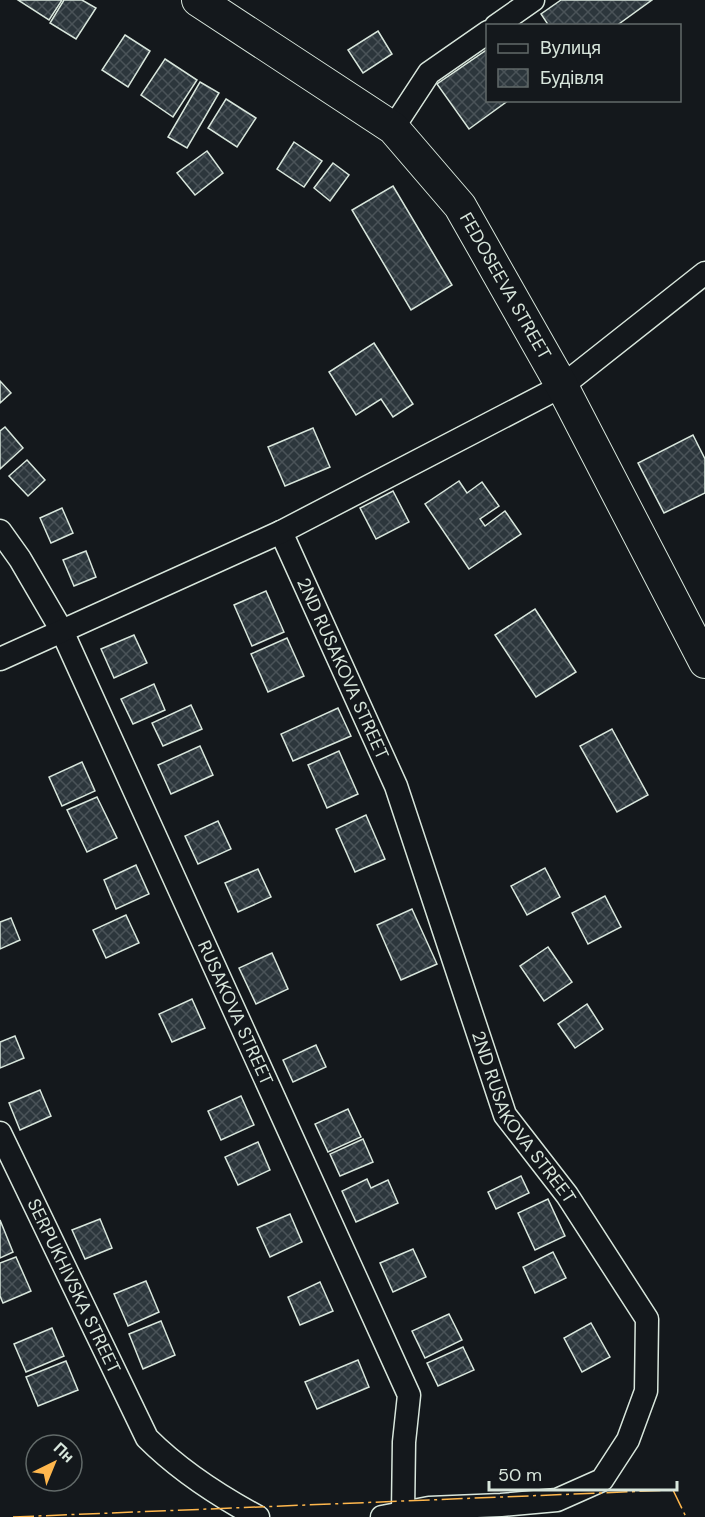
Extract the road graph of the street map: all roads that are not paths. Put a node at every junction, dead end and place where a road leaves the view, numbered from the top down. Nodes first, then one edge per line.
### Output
1 (198, 0) edge
2 (533, 0) edge
3 (499, 24) edge
4 (486, 33) edge
5 (393, 128) junction
6 (705, 273) edge
7 (562, 386) junction
8 (0, 531) edge
9 (281, 532) junction
10 (62, 632) junction
11 (0, 659) edge
12 (705, 662) edge
13 (0, 1133) edge
14 (392, 1515) edge
15 (258, 1517) edge

1 - 5 main road, FEDOSEEVA STREET
2 - 3 street
4 - 5 street
5 - 7 main road, FEDOSEEVA STREET
6 - 7 street
7 - 9 street
7 - 12 main road, FEDOSEEVA STREET
8 - 10 street, RUSAKOVA STREET
9 - 10 street
9 - 14 street, 2ND RUSAKOVA STREET
10 - 11 street
10 - 14 street, RUSAKOVA STREET
13 - 15 street, SERPUKHIVSKA STREET

